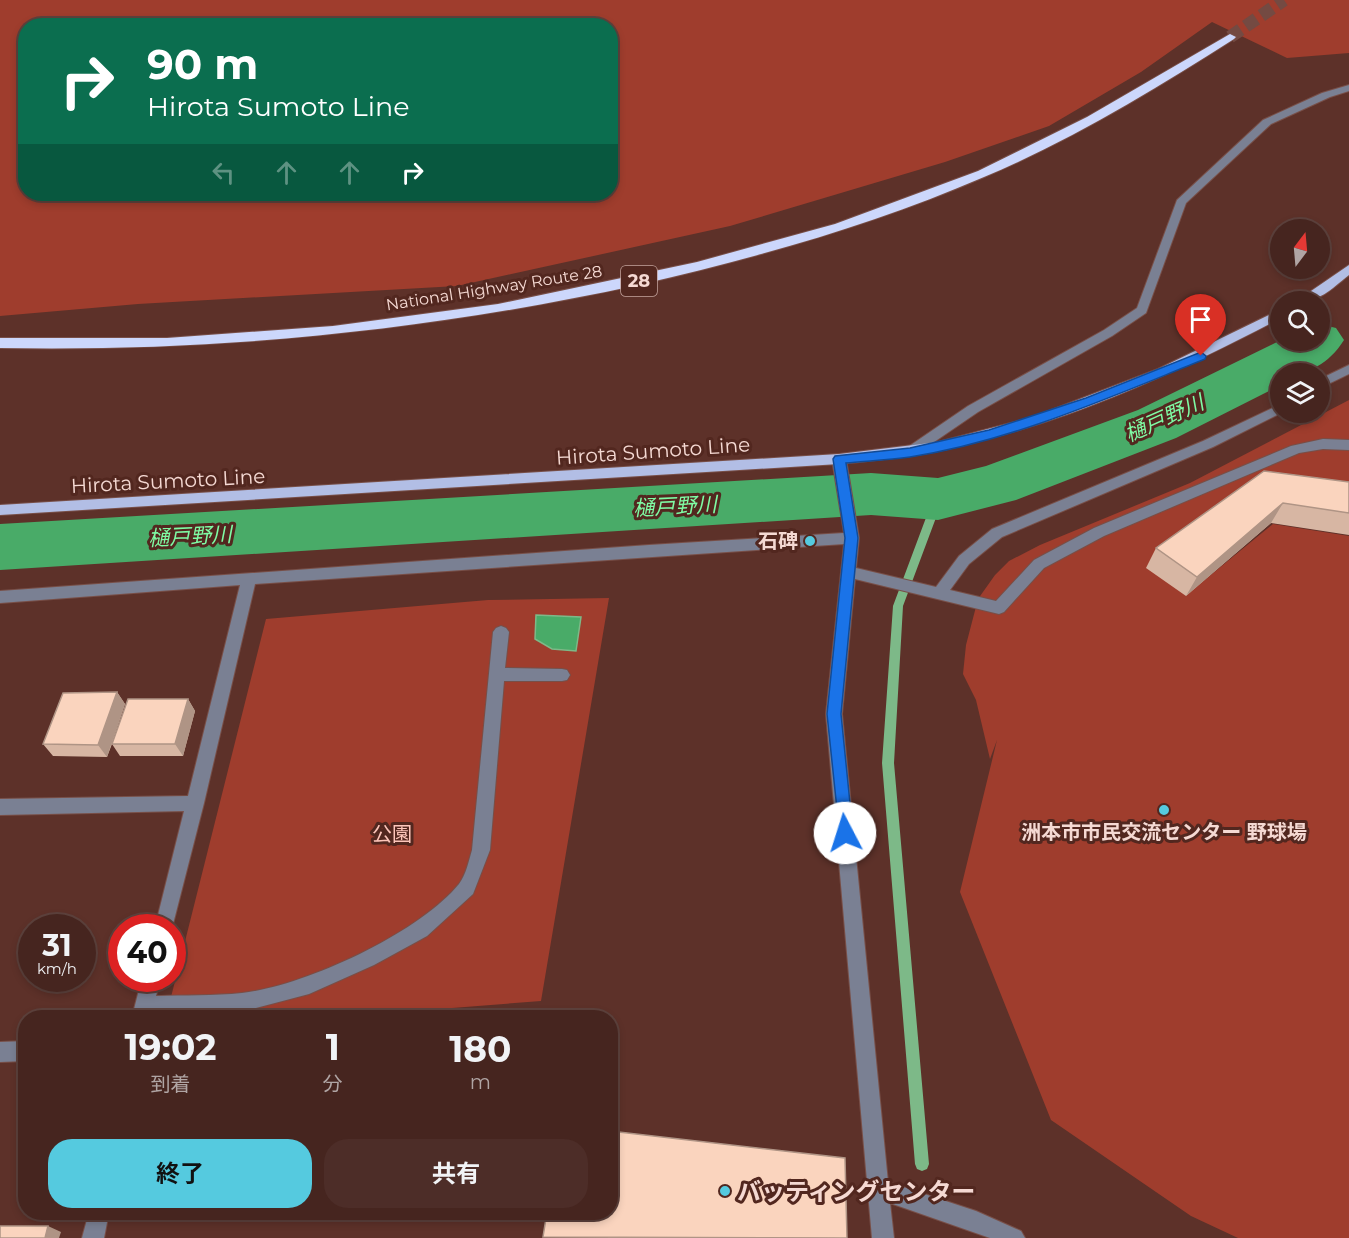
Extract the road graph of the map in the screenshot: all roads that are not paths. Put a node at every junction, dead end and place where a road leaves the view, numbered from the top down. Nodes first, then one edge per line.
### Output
1 (1230, 37) tunnel mouth
2 (1349, 88) edge
3 (1349, 269) edge
4 (1320, 291) edge
5 (1270, 319) edge
6 (0, 343) edge
7 (1349, 369) edge
8 (1330, 379) edge
9 (1270, 413) edge
10 (1349, 446) edge
11 (910, 453) junction
12 (840, 466) junction
13 (0, 510) edge
14 (851, 532) junction
15 (850, 572) junction
16 (249, 578) junction
17 (940, 594) junction
18 (0, 597) edge
19 (501, 632) dead end
20 (497, 674) junction
21 (562, 675) dead end
22 (196, 803) junction
23 (0, 807) edge
24 (167, 914) edge
25 (147, 992) edge
26 (143, 1010) edge
27 (162, 1010) edge
28 (18, 1051) edge
29 (0, 1052) edge
30 (879, 1189) junction
31 (97, 1220) edge
32 (93, 1238) edge
33 (883, 1238) edge
34 (1014, 1238) edge

1 - 6 highway, National Highway Route 28 / 28
2 - 11 street
3 - 4 main road
5 - 11 main road, Hirota Sumoto Line
7 - 8 street
9 - 17 street
10 - 17 street
11 - 12 main road, Hirota Sumoto Line
12 - 13 main road, Hirota Sumoto Line
12 - 14 street
14 - 15 street
14 - 16 street
15 - 17 street
15 - 30 street
16 - 18 street
16 - 22 street
19 - 20 street
20 - 21 street
20 - 27 street
22 - 23 street
22 - 24 street
25 - 26 street
28 - 29 street
30 - 33 street
30 - 34 street
31 - 32 street

